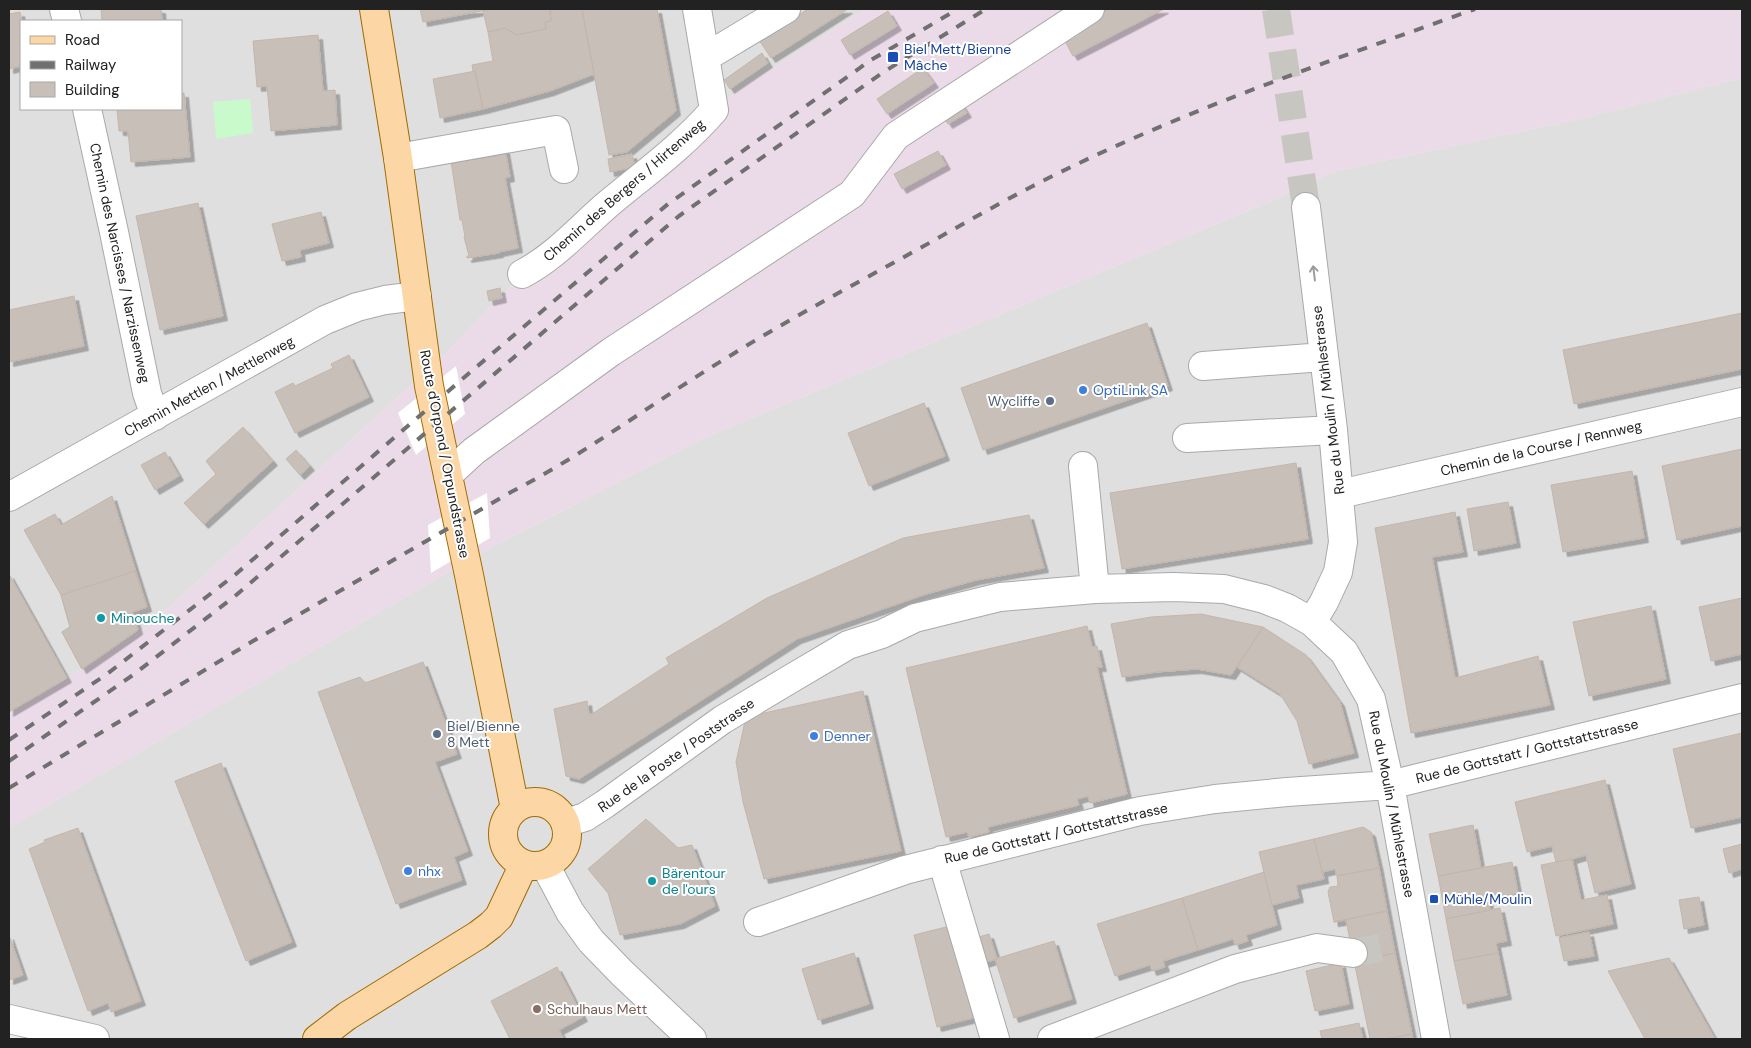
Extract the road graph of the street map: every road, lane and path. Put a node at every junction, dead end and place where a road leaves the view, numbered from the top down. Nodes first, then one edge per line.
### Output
1 (374, 9) edge
2 (697, 9) edge
3 (786, 9) edge
4 (1090, 9) edge
5 (706, 57) junction
6 (86, 110) edge
7 (398, 158) junction
8 (564, 169) dead end
9 (1306, 207) tunnel mouth
10 (522, 274) dead end
11 (417, 296) junction
12 (1324, 357) junction
13 (1203, 366) dead end
14 (1742, 402) edge
15 (155, 416) junction
16 (1333, 430) junction
17 (1187, 438) dead end
18 (1083, 466) dead end
19 (448, 475) junction
20 (1340, 494) junction
21 (9, 497) edge
22 (1095, 589) junction
23 (1312, 622) junction
24 (1742, 698) edge
25 (1390, 785) junction
26 (516, 809) junction
27 (566, 823) junction
28 (942, 860) junction
29 (535, 864) junction
30 (758, 922) dead end
31 (1353, 953) tunnel mouth
32 (9, 1019) edge
33 (95, 1039) edge
34 (317, 1039) edge
35 (692, 1039) edge
36 (995, 1039) edge
37 (1052, 1039) edge
38 (1436, 1039) edge

1 - 7 main road, Route d'Orpond / Orpundstrasse
2 - 5 street, Chemin des Bergers / Hirtenweg
3 - 5 street
4 - 19 street
5 - 10 street, Chemin des Bergers / Hirtenweg
6 - 15 street, Chemin des Narcisses / Narzissenweg
7 - 8 street
7 - 11 main road, Route d'Orpond / Orpundstrasse
12 -> 9 street, Rue du Moulin / Mühlestrasse
11 - 15 street, Chemin Mettlen / Mettlenweg
11 - 19 main road, Route d'Orpond / Orpundstrasse
12 - 13 street
12 - 16 street, Rue du Moulin / Mühlestrasse
14 - 20 street, Chemin de la Course / Rennweg
15 - 21 street, Chemin Mettlen / Mettlenweg
16 - 17 street
16 - 20 street, Rue du Moulin / Mühlestrasse
18 - 22 street
19 - 26 main road, Route d'Orpond / Orpundstrasse
20 - 23 street, Rue du Moulin / Mühlestrasse
22 - 23 street, Rue de la Poste / Poststrasse
22 - 27 street, Rue de la Poste / Poststrasse
23 - 25 street, Rue du Moulin / Mühlestrasse
24 - 25 street, Rue de Gottstatt / Gottstattstrasse
25 - 28 street, Rue de Gottstatt / Gottstattstrasse
25 - 38 street, Rue du Moulin / Mühlestrasse
26 - 27 main road
26 - 29 main road
27 - 29 main road
28 - 30 street, Rue de Gottstatt / Gottstattstrasse
28 - 36 street
29 - 34 main road
29 - 35 street
31 - 37 street
32 - 33 street

